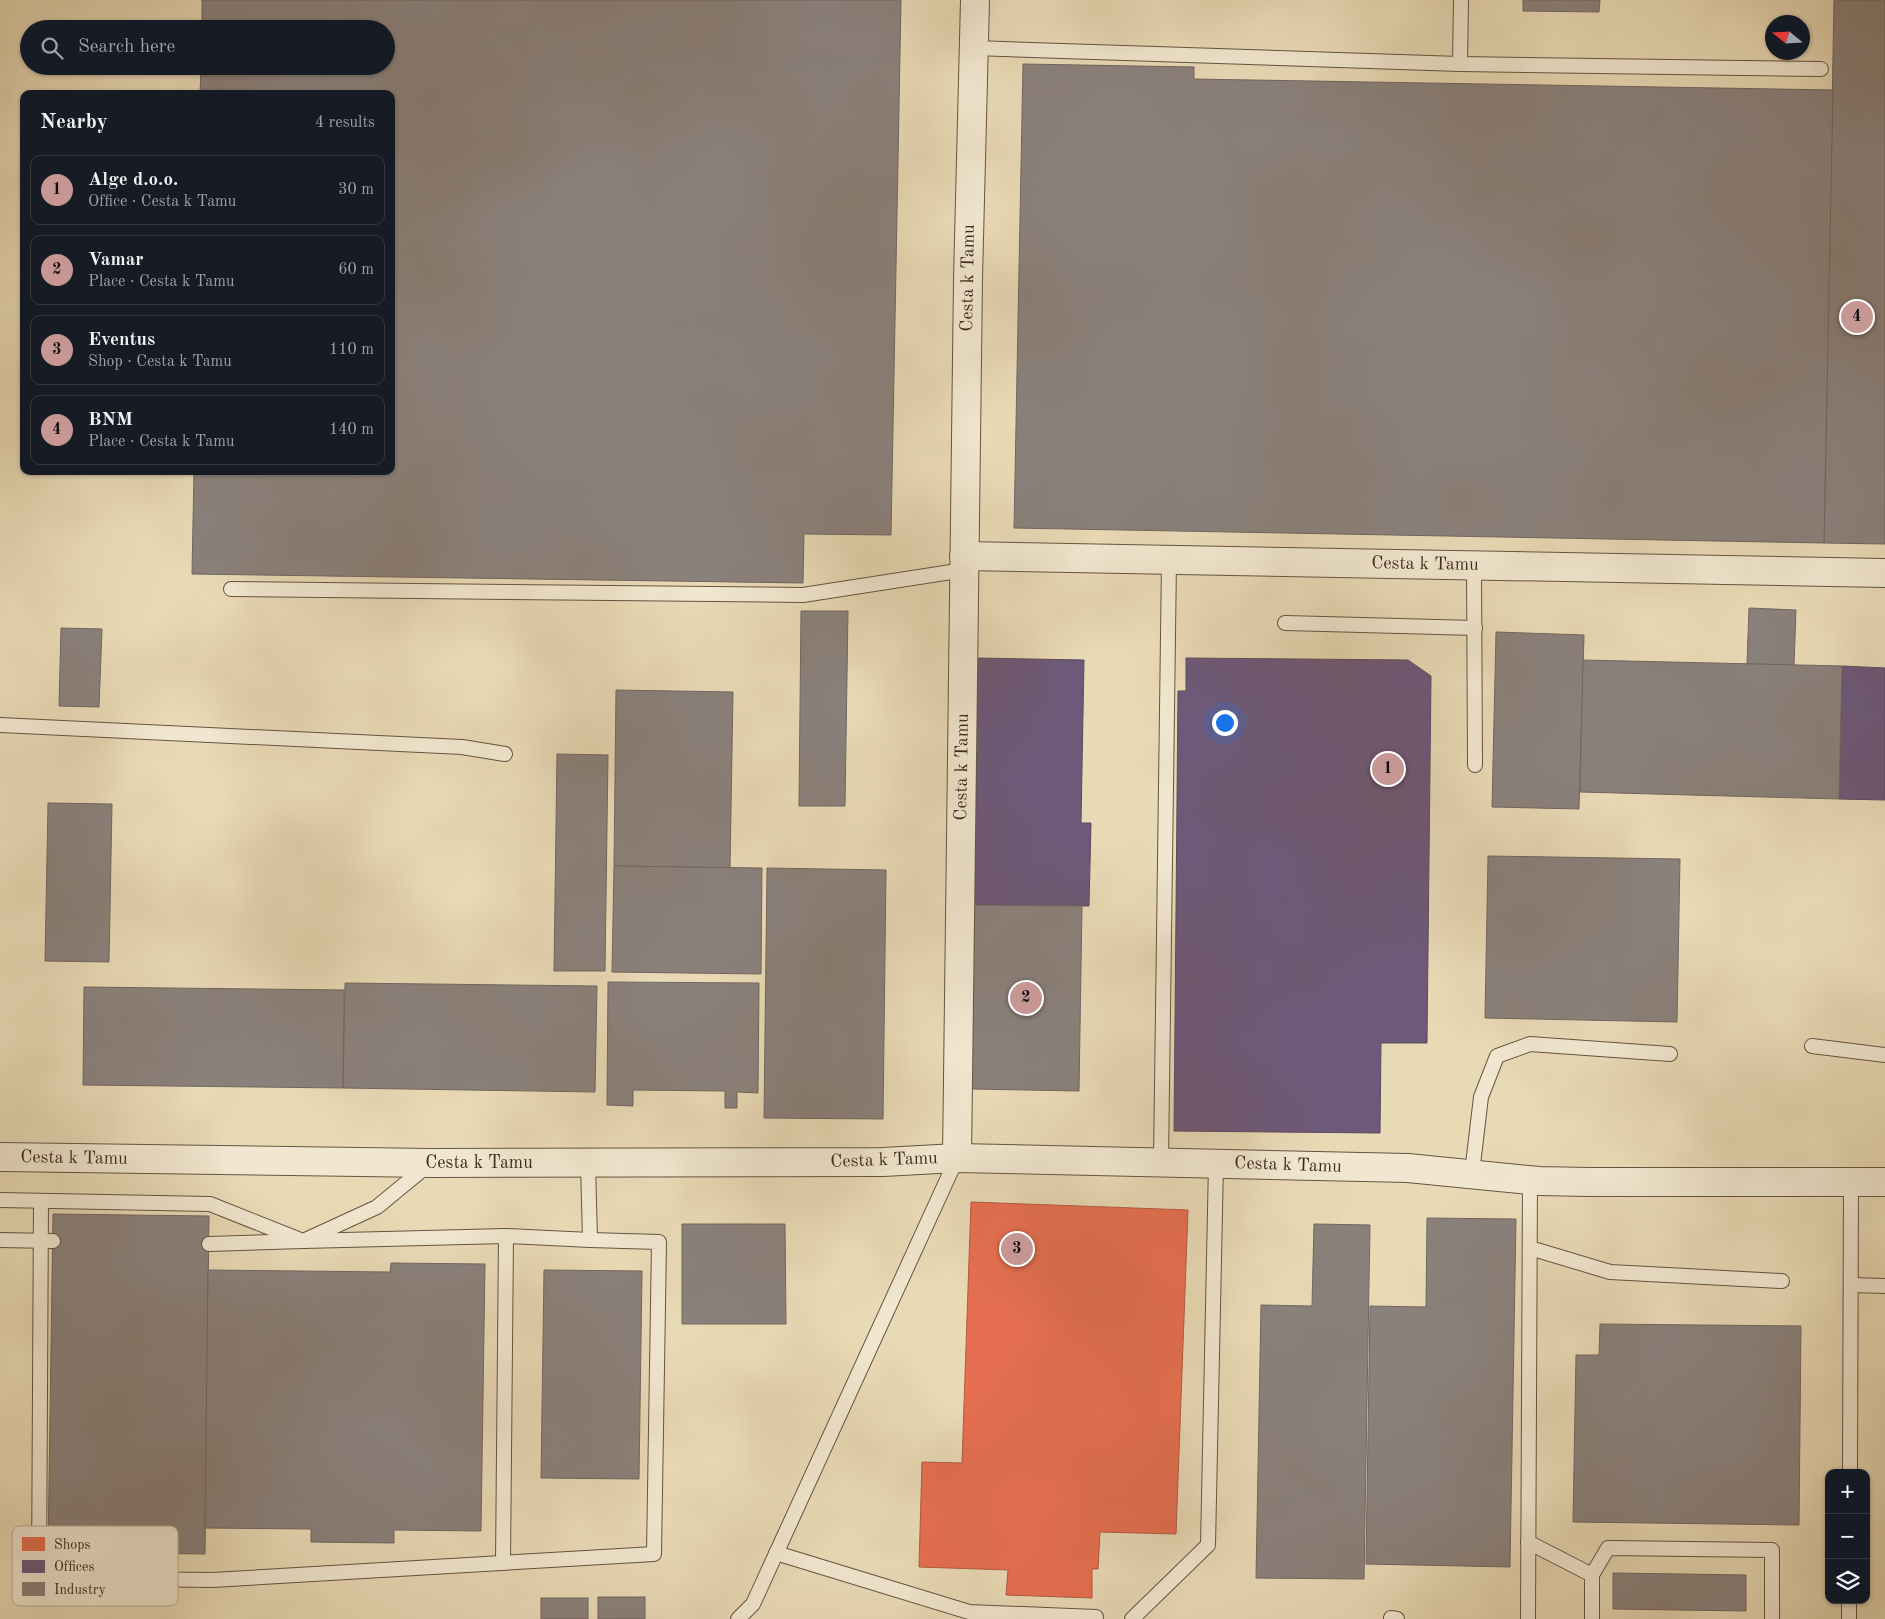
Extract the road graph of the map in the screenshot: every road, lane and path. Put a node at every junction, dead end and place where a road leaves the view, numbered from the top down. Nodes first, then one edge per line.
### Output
1 (975, 0) edge
2 (1461, 0) edge
3 (974, 48) junction
4 (1460, 64) junction
5 (1821, 69) dead end
6 (1170, 560) junction
7 (964, 563) junction
8 (1474, 565) junction
9 (1885, 573) edge
10 (231, 589) dead end
11 (1285, 623) dead end
12 (1474, 628) junction
13 (0, 725) edge
14 (504, 754) dead end
15 (1475, 765) dead end
16 (1812, 1046) dead end
17 (1670, 1054) dead end
18 (1885, 1056) edge
19 (0, 1157) edge
20 (958, 1158) junction
21 (1161, 1161) junction
22 (588, 1163) junction
23 (1216, 1163) junction
24 (431, 1164) junction
25 (1472, 1173) junction
26 (1530, 1180) junction
27 (1851, 1182) junction
28 (1885, 1182) edge
29 (0, 1200) edge
30 (41, 1201) junction
31 (506, 1236) junction
32 (0, 1240) edge
33 (590, 1240) junction
34 (47, 1241) junction
35 (303, 1242) junction
36 (209, 1244) dead end
37 (1530, 1248) junction
38 (1782, 1281) dead end
39 (1851, 1285) junction
40 (1885, 1286) edge
41 (1850, 1469) edge
42 (40, 1526) edge
43 (1528, 1542) junction
44 (776, 1553) junction
45 (503, 1563) junction
46 (1592, 1575) junction
47 (178, 1580) edge
48 (1849, 1604) edge
49 (1096, 1617) dead end
50 (738, 1619) edge
51 (1132, 1619) edge
52 (1528, 1619) edge
53 (1592, 1619) edge
54 (1772, 1619) edge
55 (1849, 1619) edge

1 - 3 street, Cesta k Tamu
2 - 4 lane
3 - 4 lane
3 - 7 street, Cesta k Tamu
4 - 5 lane
6 - 7 street, Cesta k Tamu
6 - 8 street, Cesta k Tamu
6 - 21 lane
7 - 10 lane
7 - 20 street, Cesta k Tamu
8 - 9 street, Cesta k Tamu
8 - 12 lane
11 - 12 lane
12 - 15 lane
13 - 14 lane
16 - 18 lane
17 - 25 lane
19 - 24 street, Cesta k Tamu
20 - 21 street, Cesta k Tamu
20 - 22 street, Cesta k Tamu
20 - 44 lane, Cesta k Tamu
21 - 23 street, Cesta k Tamu
22 - 24 street, Cesta k Tamu
22 - 33 lane
23 - 25 street, Cesta k Tamu
23 - 51 lane
24 - 35 lane
25 - 26 street, Cesta k Tamu
26 - 27 street, Cesta k Tamu
26 - 37 lane
27 - 28 street, Cesta k Tamu
27 - 39 lane
29 - 30 lane
30 - 34 lane
30 - 35 lane
31 - 33 lane
31 - 35 lane
31 - 45 lane
32 - 34 lane
33 - 45 lane
34 - 42 lane
35 - 36 lane
37 - 38 lane
37 - 43 lane
39 - 40 lane
39 - 41 lane
43 - 46 lane
43 - 52 lane
44 - 49 lane
44 - 50 lane, Cesta k Tamu
45 - 47 lane
46 - 53 lane
46 - 54 lane
48 - 55 lane

